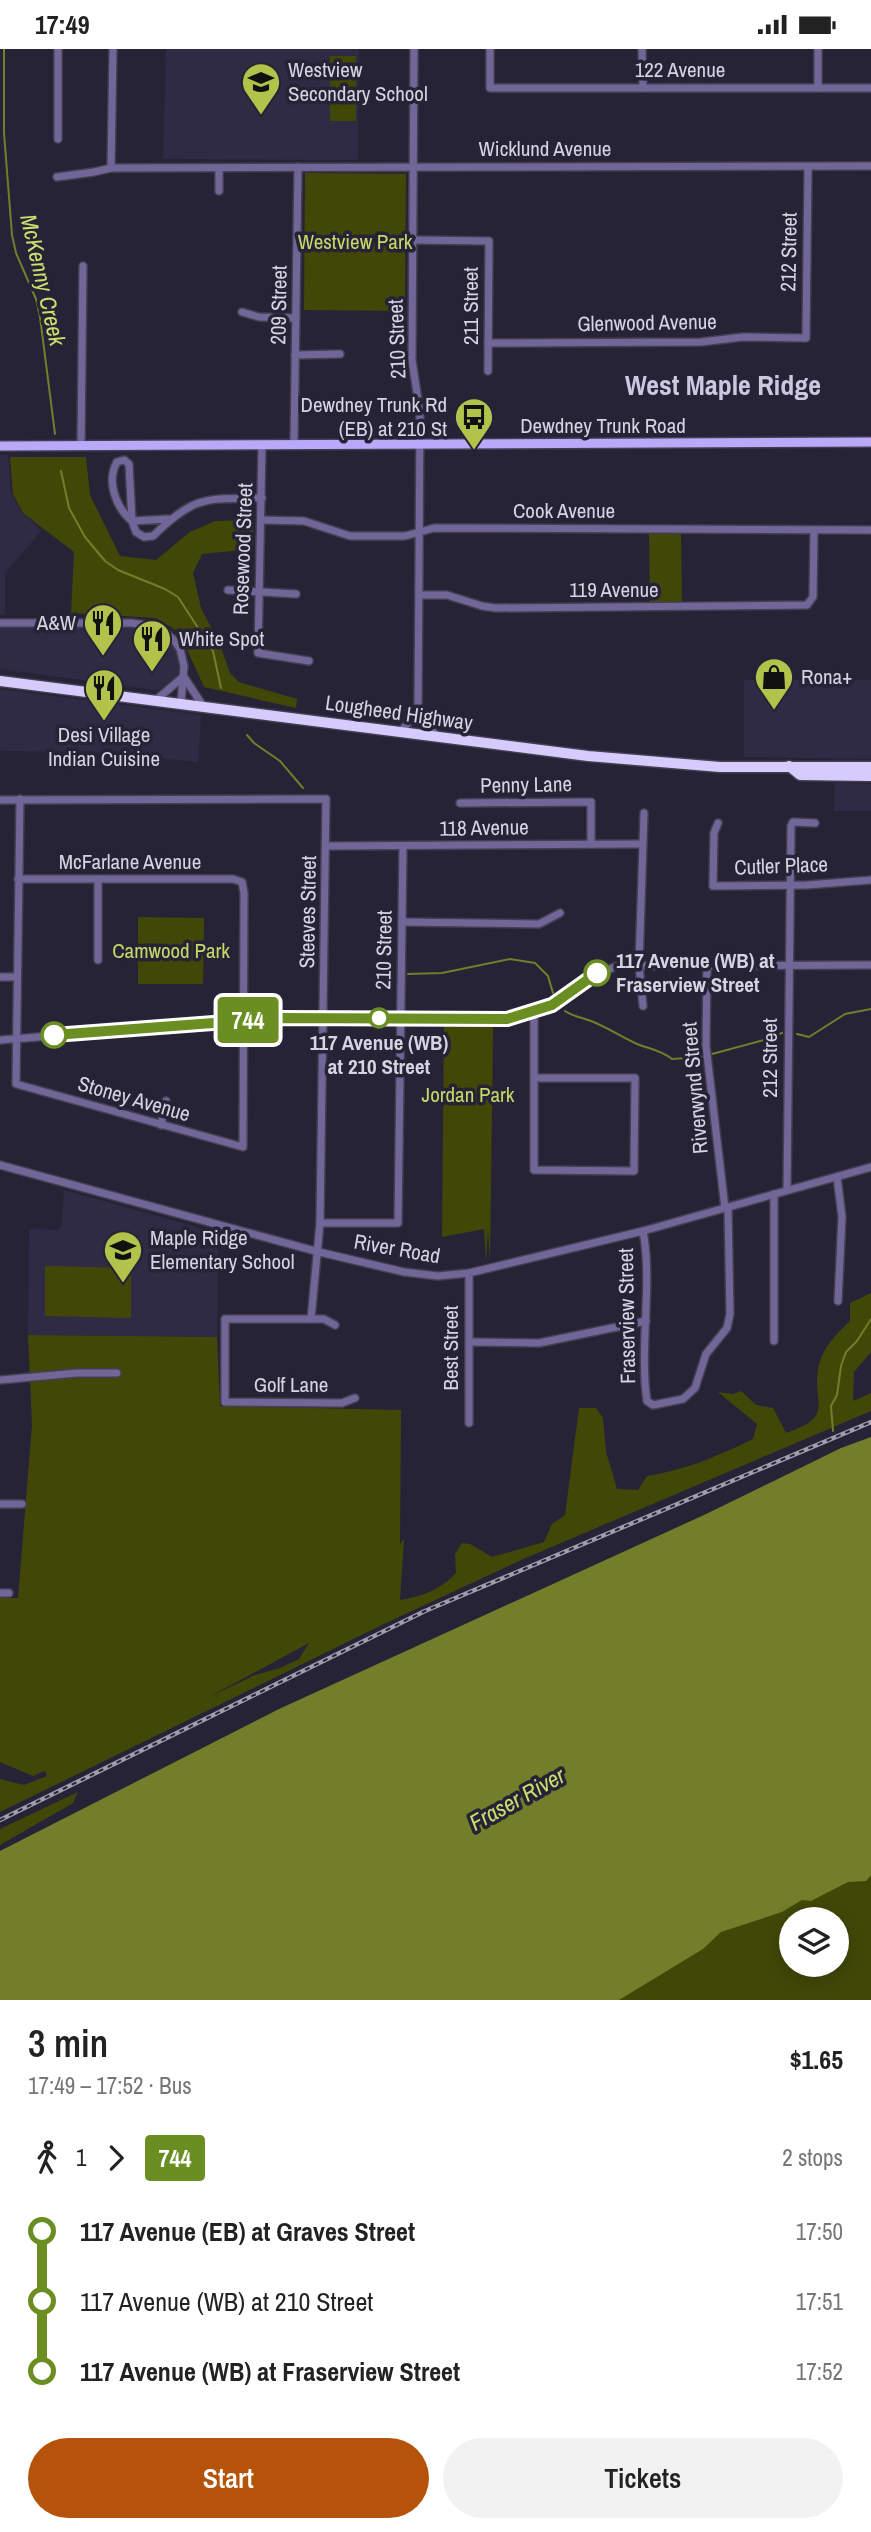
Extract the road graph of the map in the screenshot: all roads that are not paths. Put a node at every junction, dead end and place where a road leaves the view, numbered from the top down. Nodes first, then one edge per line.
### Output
1 (58, 49) edge
2 (113, 49) edge
3 (414, 49) edge
4 (490, 49) edge
5 (642, 49) edge
6 (818, 49) edge
7 (643, 87) junction
8 (818, 88) junction
9 (871, 88) edge
10 (58, 139) dead end
11 (413, 166) junction
12 (871, 166) edge
13 (298, 167) junction
14 (808, 167) junction
15 (111, 168) junction
16 (219, 168) junction
17 (57, 177) dead end
18 (219, 191) dead end
19 (413, 240) junction
20 (83, 266) dead end
21 (242, 311) dead end
22 (296, 318) junction
23 (806, 338) joint
24 (488, 343) junction
25 (340, 354) dead end
26 (295, 355) junction
27 (488, 371) dead end
28 (871, 442) edge
29 (81, 445) junction
30 (262, 445) junction
31 (294, 445) junction
32 (420, 445) junction
33 (0, 446) edge
34 (262, 498) junction
35 (168, 519) junction
36 (261, 520) junction
37 (132, 521) junction
38 (814, 530) junction
39 (871, 530) edge
40 (421, 533) junction
41 (228, 590) dead end
42 (258, 593) junction
43 (296, 594) dead end
44 (420, 595) junction
45 (0, 622) edge
46 (309, 661) dead end
47 (184, 676) junction
48 (2, 680) edge
49 (156, 700) junction
50 (181, 703) junction
51 (203, 706) junction
52 (418, 712) junction
53 (400, 732) junction
54 (437, 736) junction
55 (789, 766) junction
56 (871, 767) edge
57 (871, 776) edge
58 (20, 799) junction
59 (0, 800) edge
60 (460, 803) dead end
61 (644, 813) dead end
62 (718, 823) dead end
63 (815, 823) dead end
64 (591, 844) junction
65 (641, 844) junction
66 (326, 846) junction
67 (403, 846) junction
68 (18, 879) junction
69 (98, 879) junction
70 (871, 880) edge
71 (790, 886) junction
72 (560, 913) dead end
73 (402, 922) junction
74 (98, 960) dead end
75 (789, 964) junction
76 (639, 965) junction
77 (707, 965) junction
78 (871, 965) edge
79 (0, 977) edge
80 (17, 977) junction
81 (643, 1006) dead end
82 (534, 1012) junction
83 (323, 1018) junction
84 (401, 1019) junction
85 (245, 1021) junction
86 (17, 1038) junction
87 (0, 1040) edge
88 (536, 1078) junction
89 (166, 1101) dead end
90 (161, 1125) junction
91 (0, 1165) edge
92 (871, 1167) edge
93 (837, 1177) junction
94 (787, 1191) junction
95 (775, 1194) junction
96 (726, 1207) junction
97 (320, 1223) junction
98 (643, 1231) junction
99 (319, 1252) junction
100 (469, 1273) junction
101 (838, 1301) dead end
102 (311, 1319) junction
103 (646, 1321) junction
104 (335, 1325) dead end
105 (774, 1341) dead end
106 (470, 1342) junction
107 (117, 1373) dead end
108 (0, 1380) edge
109 (355, 1398) dead end
110 (646, 1401) joint
111 (469, 1423) dead end
112 (0, 1504) edge
113 (22, 1504) dead end
114 (0, 1593) edge
115 (9, 1593) dead end

1 - 10 street
2 - 15 street
3 - 11 street, 210 Street
4 - 7 street, 122 Avenue
5 - 7 street
6 - 8 street
7 - 8 street, 122 Avenue
8 - 9 street, 122 Avenue
11 - 13 street, Wicklund Avenue
11 - 14 street, Wicklund Avenue
11 - 19 street, 210 Street
12 - 14 street, Wicklund Avenue
13 - 16 street, Wicklund Avenue
13 - 22 street, 209 Street
14 - 23 street, 212 Street
15 - 16 street, Wicklund Avenue
15 - 17 street, Wicklund Avenue
16 - 18 street
19 - 24 street, 211 Street
19 - 32 street, 210 Street
20 - 29 street
21 - 22 street
22 - 26 street, 209 Street
23 - 24 street, Glenwood Avenue
24 - 27 street, 211 Street
25 - 26 street
26 - 31 street, 209 Street
28 - 32 main road, Dewdney Trunk Road
29 - 30 main road, Dewdney Trunk Road
29 - 33 main road, Dewdney Trunk Road
30 - 31 main road, Dewdney Trunk Road
30 - 34 street, Rosewood Street
31 - 32 main road, Dewdney Trunk Road
32 - 40 street, 210 Street
34 - 35 street
34 - 36 street, Rosewood Street
35 - 37 street
35 - 37 street
36 - 40 street, Cook Avenue
36 - 42 street, Rosewood Street
37 - 37 street
38 - 39 street, Cook Avenue
38 - 40 street, Cook Avenue
38 - 44 street, 119 Avenue
40 - 44 street, 210 Street
41 - 42 street
42 - 43 street
42 - 46 street, Rosewood Street
44 - 52 street, 210 Street
45 - 47 street
47 - 49 street
47 - 50 street
47 - 51 street
48 - 49 highway, Lougheed Highway
49 - 50 highway, Lougheed Highway
50 - 51 highway, Lougheed Highway
51 - 53 highway, Lougheed Highway
52 - 53 street
52 - 54 street
53 - 54 highway, Lougheed Highway
54 - 55 highway, Lougheed Highway
55 - 56 highway, Lougheed Highway
55 - 57 highway, Lougheed Highway
58 - 59 street
58 - 66 street, Steeves Street
58 - 68 street
60 - 64 street, Penny Lane
61 - 65 street
62 - 71 street, Cutler Place
63 - 71 street, 212 Street
64 - 65 street, 118 Avenue
64 - 67 street, 118 Avenue
65 - 76 street
66 - 67 street, 118 Avenue
66 - 83 street, Steeves Street
67 - 73 street, 210 Street
68 - 69 street, McFarlane Avenue
68 - 80 street
69 - 74 street
69 - 85 street, McFarlane Avenue
70 - 71 street, Cutler Place
71 - 75 street, 212 Street
72 - 73 street
73 - 84 street, 210 Street
75 - 77 street
75 - 78 street
75 - 94 street, 212 Street
76 - 77 street
76 - 81 street
76 - 82 street
77 - 96 street, Riverwynd Street
79 - 80 street
80 - 86 street
82 - 84 street
82 - 88 street
83 - 84 street
83 - 85 street
83 - 97 street, Steeves Street
84 - 97 street, 210 Street
85 - 86 street
85 - 90 street, Stoney Avenue
86 - 87 street
86 - 90 street, Stoney Avenue
88 - 88 street
89 - 90 street
91 - 99 street, River Road
92 - 93 street, River Road
93 - 94 street, River Road
93 - 101 street
94 - 95 street, River Road
95 - 96 street, River Road
95 - 105 street
96 - 98 street, River Road
96 - 110 street, Riverwynd Street
97 - 99 street, Steeves Street
98 - 100 street, River Road
98 - 103 street, Fraserview Street
99 - 100 street, River Road
99 - 102 street, Steeves Street
100 - 106 street, Best Street
102 - 104 street
102 - 109 street, Golf Lane
103 - 106 street
103 - 110 street, Fraserview Street
106 - 111 street, Best Street
107 - 108 street
112 - 113 street
114 - 115 street

